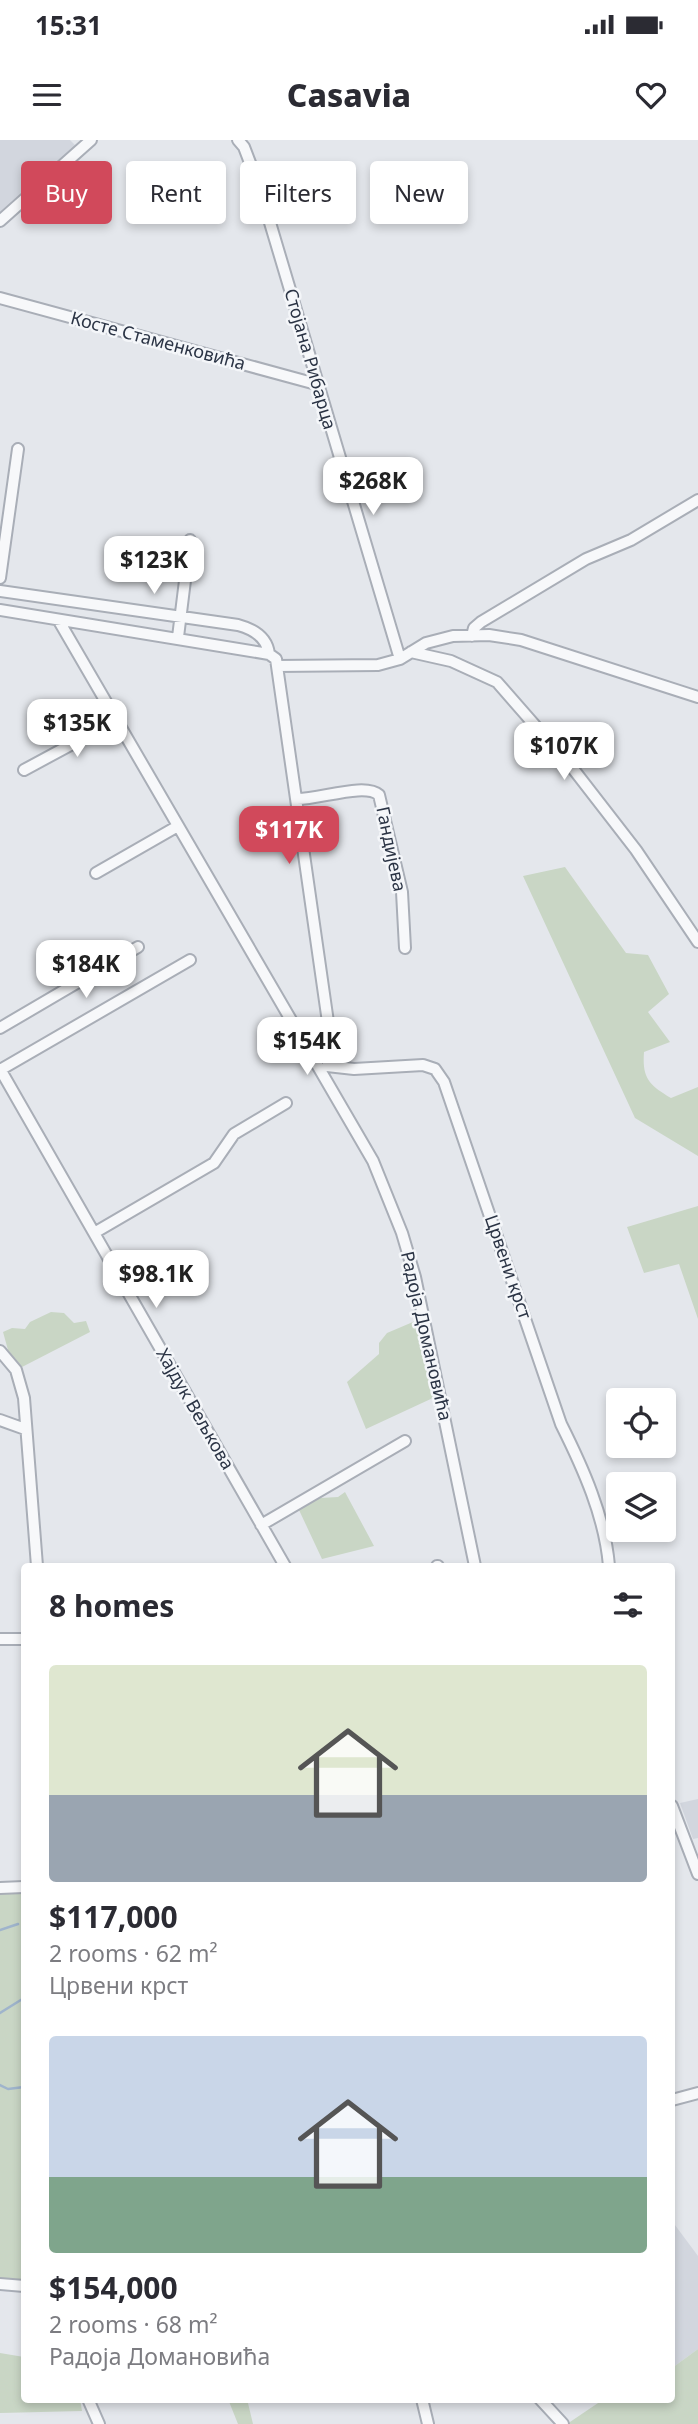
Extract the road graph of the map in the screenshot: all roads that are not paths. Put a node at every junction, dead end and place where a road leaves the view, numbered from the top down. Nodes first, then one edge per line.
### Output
1 (91, 140) edge
2 (239, 141) edge
3 (0, 221) edge
4 (0, 298) edge
5 (316, 384) junction
6 (18, 449) dead end
7 (698, 500) edge
8 (190, 540) dead end
9 (0, 578) edge
10 (0, 591) edge
11 (0, 610) edge
12 (181, 615) junction
13 (59, 621) junction
14 (178, 636) junction
15 (472, 636) junction
16 (411, 652) junction
17 (269, 654) junction
18 (400, 659) junction
19 (277, 666) junction
20 (698, 697) edge
21 (116, 721) junction
22 (24, 770) dead end
23 (296, 799) junction
24 (178, 826) junction
25 (96, 873) dead end
26 (698, 942) edge
27 (138, 947) dead end
28 (405, 948) dead end
29 (190, 960) dead end
30 (0, 1028) edge
31 (326, 1067) junction
32 (0, 1070) edge
33 (286, 1103) dead end
34 (94, 1233) junction
35 (0, 1352) edge
36 (0, 1420) edge
37 (25, 1429) junction
38 (405, 1441) dead end
39 (261, 1525) junction
40 (37, 1563) edge
41 (283, 1563) edge
42 (474, 1563) edge
43 (609, 1563) edge
44 (0, 1639) edge
45 (21, 1639) edge
46 (675, 1813) edge
47 (698, 1874) edge
48 (0, 1888) edge
49 (21, 1888) edge
50 (698, 2093) edge
51 (675, 2099) edge
52 (0, 2284) edge
53 (21, 2287) edge
54 (90, 2403) edge
55 (423, 2403) edge
56 (544, 2403) edge
57 (99, 2424) edge
58 (428, 2424) edge
59 (563, 2424) edge

1 - 3 street
2 - 5 street, Стојана Рибарца
4 - 5 street, Косте Стаменковића
5 - 18 street, Стојана Рибарца
6 - 9 street
7 - 15 street
8 - 12 street
10 - 12 street
11 - 13 street
12 - 14 street
12 - 17 street
13 - 14 street
13 - 21 street, Радоја Домановића
14 - 17 street
15 - 16 street
15 - 20 street
16 - 18 street
16 - 26 street
17 - 19 street
18 - 19 street
19 - 23 street
21 - 22 street
21 - 24 street, Радоја Домановића
23 - 28 street, Гандијева
23 - 31 street
24 - 25 street
24 - 31 street, Радоја Домановића
27 - 30 street
29 - 32 street
31 - 42 street, Радоја Домановића
31 - 43 street, Црвени крст
32 - 34 street, Хајдук Вељкова
33 - 34 street
34 - 39 street, Хајдук Вељкова
35 - 37 street
36 - 37 street
37 - 40 street
38 - 39 street
39 - 41 street, Хајдук Вељкова
44 - 45 street
46 - 47 street
48 - 49 street
50 - 51 street
52 - 53 street
54 - 57 street
55 - 58 street
56 - 59 street

